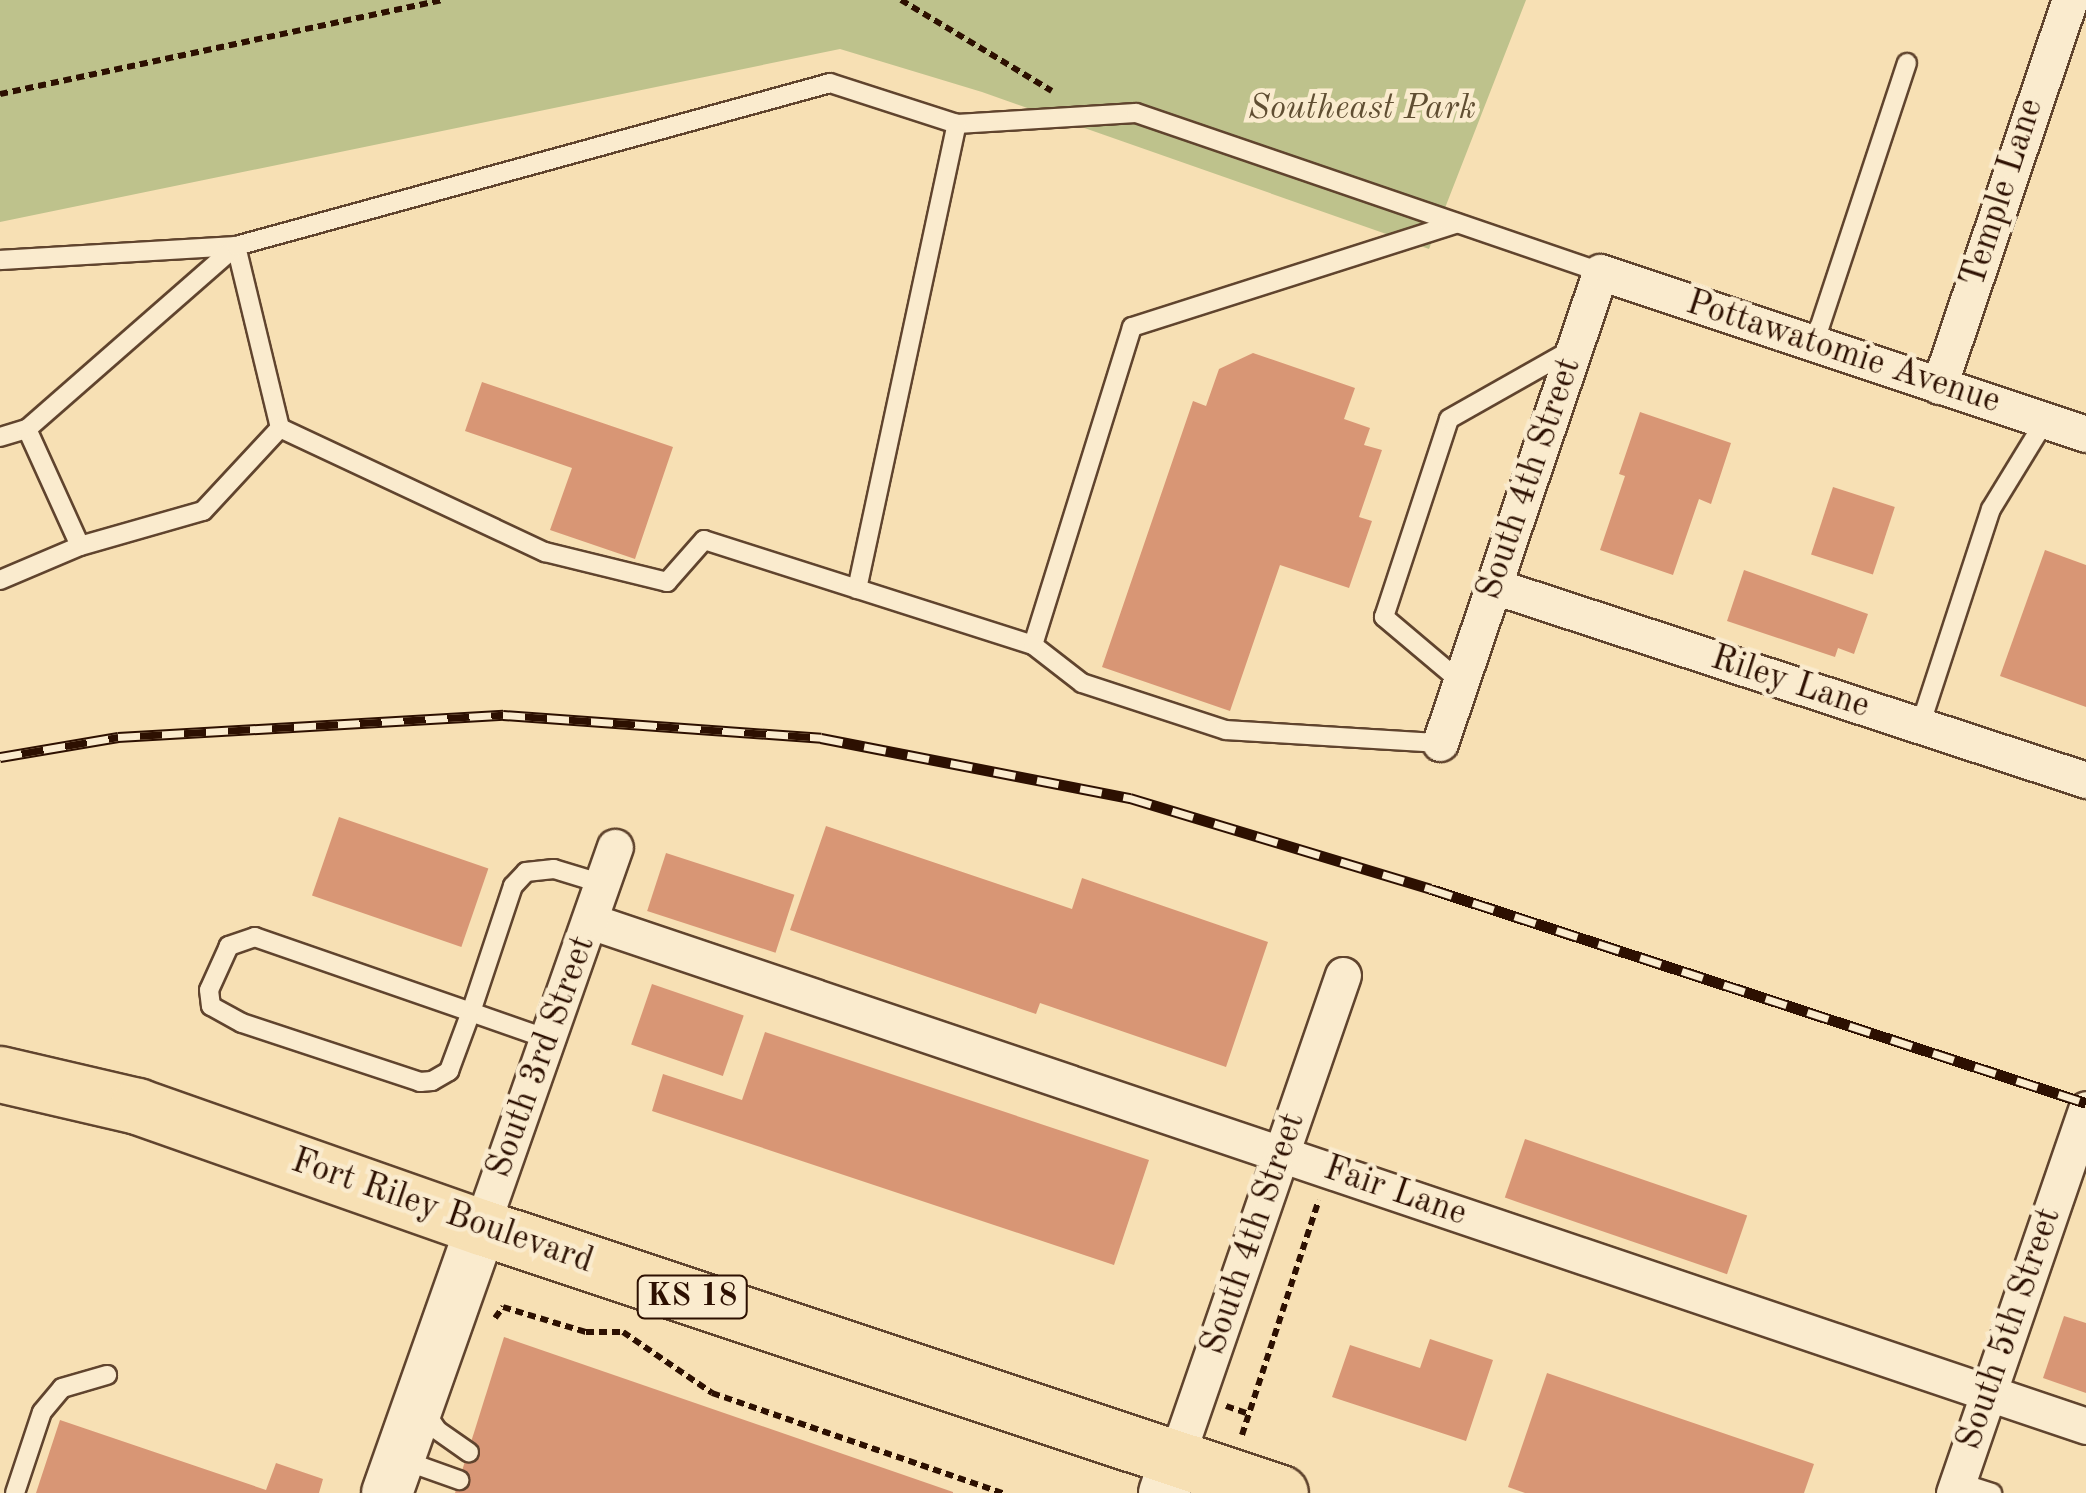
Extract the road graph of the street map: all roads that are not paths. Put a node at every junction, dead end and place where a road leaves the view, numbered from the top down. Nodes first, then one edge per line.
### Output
1 (2070, 0) edge
2 (1907, 63) dead end
3 (957, 124) junction
4 (1457, 223) junction
5 (236, 246) junction
6 (0, 260) edge
7 (1600, 272) junction
8 (1814, 344) junction
9 (1574, 348) junction
10 (1939, 386) junction
11 (2045, 421) junction
12 (27, 428) junction
13 (280, 428) junction
14 (2086, 434) edge
15 (0, 438) edge
16 (80, 546) junction
17 (0, 580) edge
18 (1494, 586) junction
19 (857, 589) junction
20 (1033, 645) junction
21 (1461, 682) junction
22 (1920, 726) junction
23 (1440, 743) joint
24 (2086, 780) edge
25 (615, 847) dead end
26 (603, 884) junction
27 (590, 920) junction
28 (1343, 975) dead end
29 (471, 1012) junction
30 (548, 1039) junction
31 (0, 1074) edge
32 (2086, 1109) edge
33 (1282, 1154) junction
34 (481, 1227) junction
35 (106, 1375) dead end
36 (1987, 1392) junction
37 (419, 1403) junction
38 (2086, 1426) edge
39 (469, 1452) dead end
40 (1170, 1475) edge
41 (393, 1476) edge
42 (459, 1480) dead end
43 (1956, 1488) edge
44 (14, 1493) edge
45 (1280, 1493) edge
46 (1992, 1493) edge

1 - 10 street, Temple Lane
2 - 8 lane
3 - 4 lane
3 - 5 lane
3 - 19 lane
4 - 7 lane
4 - 20 lane
5 - 6 lane
5 - 12 lane
5 - 13 lane
7 - 8 street, Pottawatomie Avenue
7 - 9 street, South 4th Street
8 - 10 street, Pottawatomie Avenue
9 - 18 street, South 4th Street
9 - 21 lane
10 - 11 street, Pottawatomie Avenue
11 - 14 street, Pottawatomie Avenue
11 - 22 lane
12 - 15 lane
12 - 16 lane
13 - 16 lane
13 - 19 lane
16 - 17 lane
18 - 21 street, South 4th Street
18 - 22 street, Riley Lane
19 - 20 lane
20 - 23 lane
21 - 23 street, South 4th Street
22 - 24 street, Riley Lane
25 - 26 street, South 3rd Street
26 - 27 street, South 3rd Street
26 - 29 lane
27 - 30 street, South 3rd Street
27 - 33 street, Fair Lane
28 - 33 street, South 4th Street
29 - 29 lane
29 - 30 lane
30 - 34 street, South 3rd Street
31 - 34 highway, Fort Riley Boulevard / KS 18
32 - 36 street, South 5th Street
33 - 36 street, Fair Lane
33 - 40 street, South 4th Street
34 - 37 street, South 3rd Street
34 - 40 highway, Fort Riley Boulevard / KS 18
35 - 44 lane
36 - 38 street, Fair Lane
36 - 43 street, South 5th Street
37 - 39 lane
37 - 41 street, South 3rd Street
40 - 45 highway, Fort Riley Boulevard / KS 18
41 - 42 lane
43 - 46 lane

